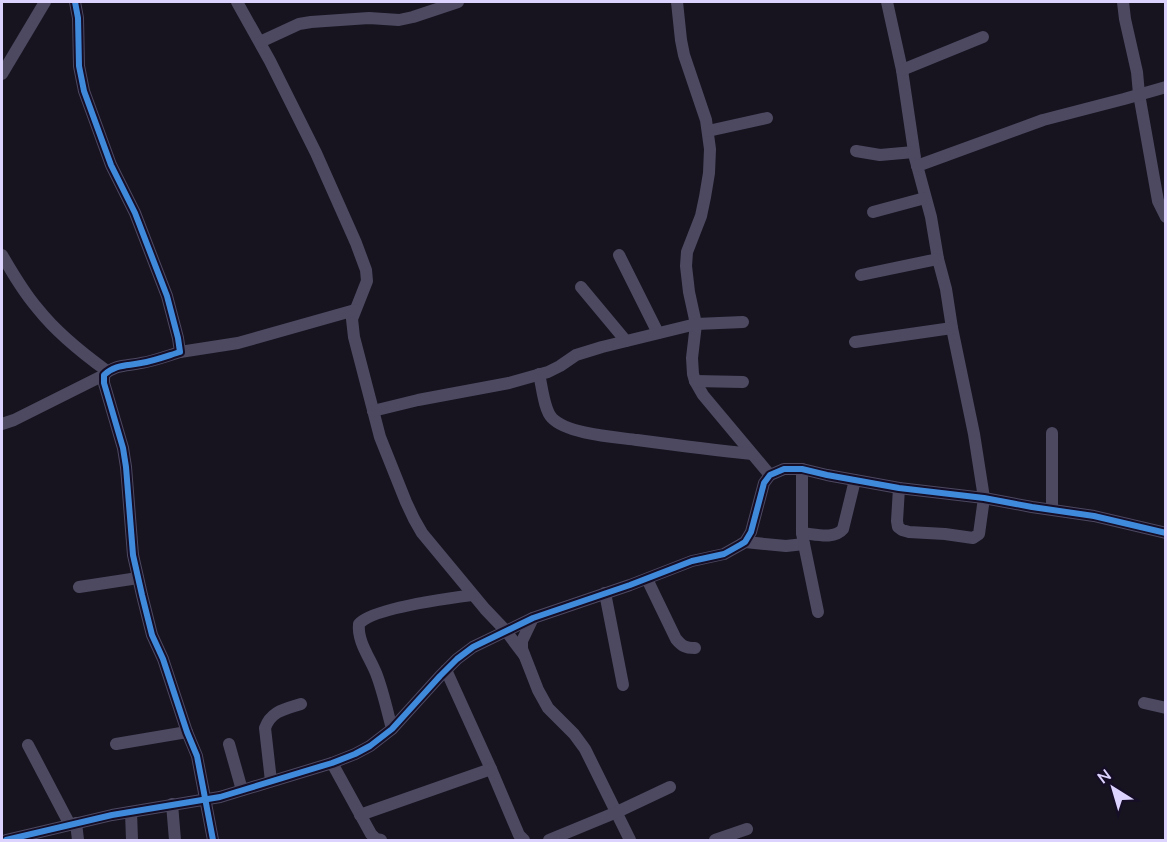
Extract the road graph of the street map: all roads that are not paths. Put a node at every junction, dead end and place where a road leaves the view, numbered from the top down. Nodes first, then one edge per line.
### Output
1 (45, 2) edge
2 (75, 2) edge
3 (237, 2) edge
4 (458, 2) edge
5 (677, 2) edge
6 (887, 2) edge
7 (1123, 2) edge
8 (983, 37) dead end
9 (260, 42) junction
10 (902, 70) junction
11 (2, 74) edge
12 (1166, 87) edge
13 (1139, 94) junction
14 (767, 118) dead end
15 (708, 130) junction
16 (856, 151) dead end
17 (914, 152) junction
18 (917, 166) junction
19 (925, 198) junction
20 (873, 212) dead end
21 (1166, 217) edge
22 (2, 255) edge
23 (620, 255) dead end
24 (938, 259) junction
25 (861, 275) dead end
26 (581, 287) dead end
27 (355, 310) junction
28 (743, 322) dead end
29 (696, 324) junction
30 (952, 328) junction
31 (658, 333) junction
32 (626, 341) junction
33 (855, 342) dead end
34 (180, 352) junction
35 (106, 373) junction
36 (539, 374) junction
37 (695, 381) junction
38 (743, 382) dead end
39 (373, 411) junction
40 (2, 424) edge
41 (1052, 433) dead end
42 (752, 454) junction
43 (802, 469) junction
44 (770, 475) junction
45 (855, 480) junction
46 (899, 488) junction
47 (984, 498) junction
48 (1052, 509) junction
49 (1166, 533) edge
50 (803, 539) junction
51 (745, 542) junction
52 (138, 578) junction
53 (648, 579) junction
54 (79, 587) dead end
55 (605, 593) junction
56 (473, 595) junction
57 (818, 612) dead end
58 (533, 618) junction
59 (506, 631) junction
60 (695, 648) dead end
61 (524, 655) junction
62 (446, 670) junction
63 (623, 685) dead end
64 (1144, 703) dead end
65 (301, 704) dead end
66 (1166, 708) edge
67 (392, 729) junction
68 (187, 732) junction
69 (116, 744) dead end
70 (229, 744) dead end
71 (28, 745) dead end
72 (332, 763) junction
73 (491, 769) junction
74 (271, 781) junction
75 (670, 787) dead end
76 (242, 790) junction
77 (206, 798) junction
78 (172, 804) junction
79 (131, 812) junction
80 (617, 812) junction
81 (360, 815) junction
82 (73, 824) junction
83 (747, 829) dead end
84 (6, 840) edge
85 (78, 840) edge
86 (132, 840) edge
87 (175, 840) edge
88 (213, 840) edge
89 (381, 840) edge
90 (524, 840) edge
91 (549, 840) edge
92 (630, 840) edge
93 (715, 840) edge

1 - 11 street
2 - 34 street
3 - 9 street
4 - 9 street
5 - 15 street
6 - 10 street
7 - 13 street
8 - 10 street
9 - 27 street
10 - 17 street
12 - 13 street
13 - 18 street
13 - 21 street
14 - 15 street
15 - 29 street
16 - 17 street
17 - 18 street
18 - 19 street
19 - 20 street
19 - 24 street
22 - 35 street
23 - 31 street
24 - 25 street
24 - 30 street
26 - 32 street
27 - 34 street
27 - 39 street
28 - 29 street
29 - 31 street
29 - 37 street
30 - 33 street
30 - 47 street
31 - 32 street
32 - 36 street
34 - 35 street
35 - 40 street
35 - 52 street
36 - 39 street
36 - 42 street
37 - 38 street
37 - 42 street
39 - 56 street
41 - 48 street
42 - 44 street
43 - 44 street
43 - 45 street
43 - 50 street
44 - 51 street
45 - 46 street
45 - 50 street
46 - 47 street
46 - 47 street
47 - 48 street
48 - 49 street
50 - 51 street
50 - 57 street
51 - 53 street
52 - 54 street
52 - 68 street
53 - 55 street
53 - 60 street
55 - 58 street
55 - 63 street
56 - 59 street
56 - 67 street
58 - 59 street
58 - 61 street
59 - 61 street
59 - 62 street
61 - 80 street
62 - 67 street
62 - 73 street
64 - 66 street
65 - 74 street
67 - 72 street
68 - 69 street
68 - 77 street
70 - 76 street
71 - 82 street
72 - 74 street
72 - 81 street
73 - 81 street
73 - 90 street
74 - 76 street
75 - 80 street
76 - 77 street
77 - 78 street
77 - 88 street
78 - 79 street
78 - 87 street
79 - 82 street
79 - 86 street
80 - 91 street
80 - 92 street
81 - 89 street
82 - 84 street
82 - 85 street
83 - 93 street

